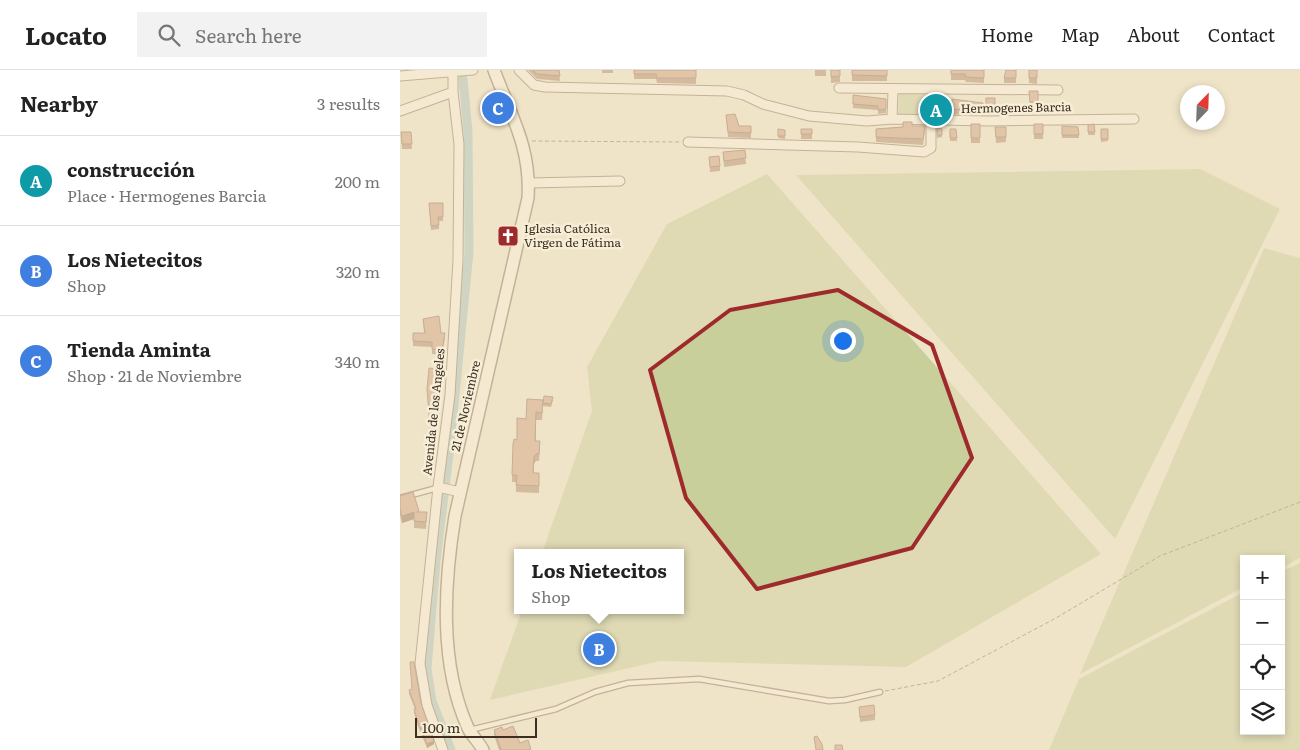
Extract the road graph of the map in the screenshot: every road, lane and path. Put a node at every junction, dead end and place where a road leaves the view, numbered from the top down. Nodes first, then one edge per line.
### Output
1 (473, 70) edge
2 (494, 70) edge
3 (519, 70) edge
4 (453, 71) edge
5 (400, 76) edge
6 (838, 88) dead end
7 (893, 89) junction
8 (1058, 90) dead end
9 (453, 92) junction
10 (400, 111) edge
11 (892, 118) junction
12 (1134, 119) dead end
13 (931, 121) junction
14 (523, 141) junction
15 (688, 142) joint
16 (620, 181) dead end
17 (529, 184) junction
18 (448, 490) junction
19 (400, 498) edge
20 (1300, 502) edge
21 (880, 692) joint
22 (469, 730) junction
23 (444, 750) edge
24 (483, 750) edge

1 - 4 street
2 - 14 street, 21 de Noviembre
3 - 11 street, Hermogenes Barcia
4 - 5 street
4 - 9 street, Avenida de los Angeles
6 - 7 street
7 - 8 street
7 - 11 street
9 - 10 street
9 - 18 street, Avenida de los Angeles
11 - 13 street, Hermogenes Barcia
12 - 13 street, Hermogenes Barcia
13 - 15 street
14 - 15 path
14 - 17 street, 21 de Noviembre
16 - 17 street
17 - 18 street, 21 de Noviembre
18 - 19 lane
18 - 22 street, 21 de Noviembre
18 - 23 street, Avenida de los Angeles
20 - 21 path
21 - 22 lane
22 - 24 street, 21 de Noviembre

